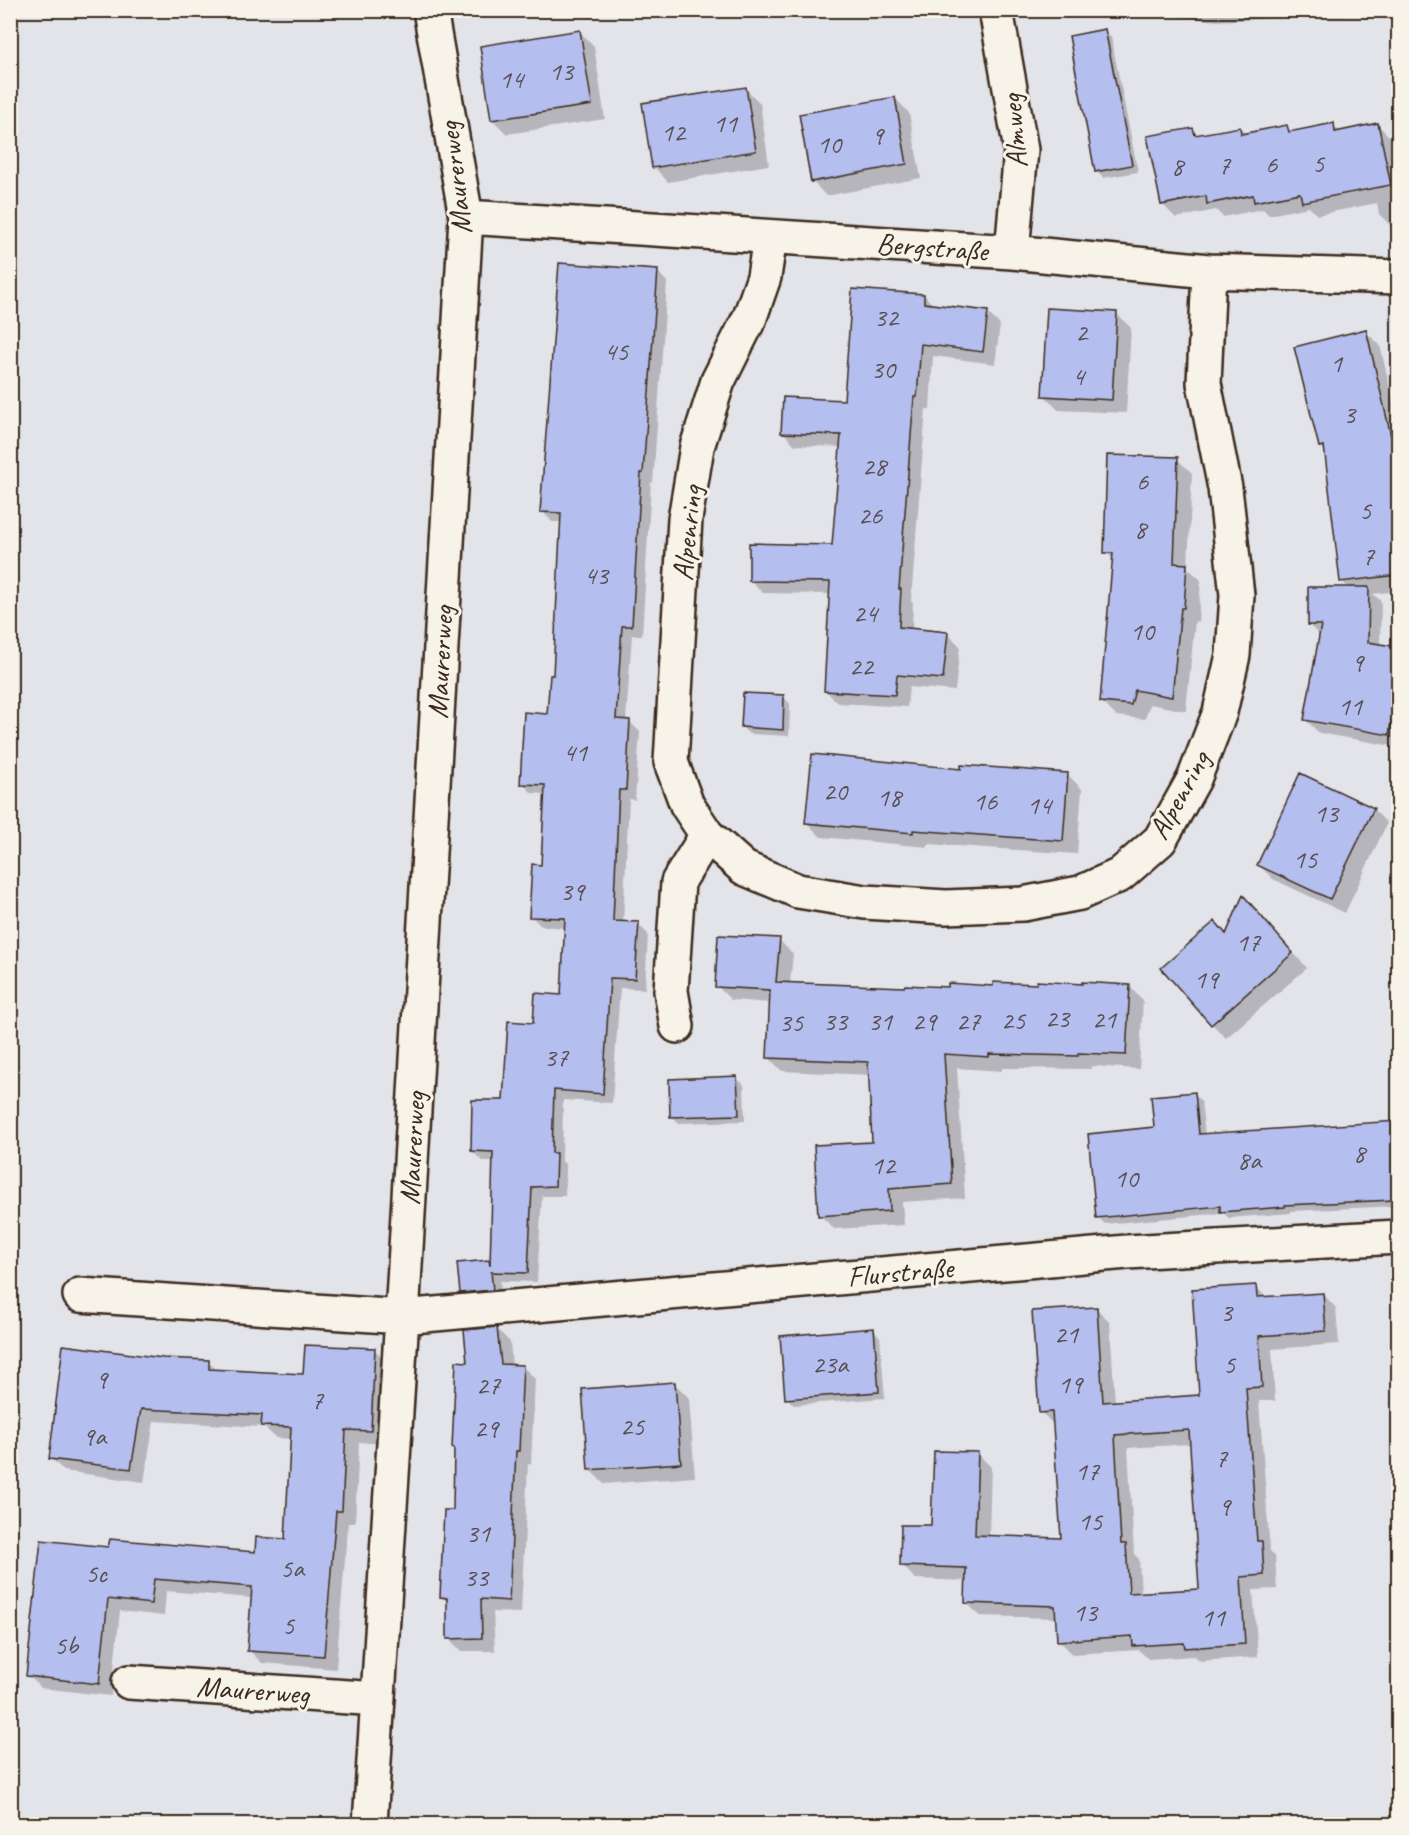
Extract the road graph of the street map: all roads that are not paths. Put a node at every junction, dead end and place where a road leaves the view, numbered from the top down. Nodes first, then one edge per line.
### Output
1 (430, 10) edge
2 (996, 10) edge
3 (466, 217) junction
4 (770, 237) junction
5 (1012, 252) junction
6 (1209, 272) junction
7 (1398, 276) edge
8 (707, 835) junction
9 (677, 1026) dead end
10 (1398, 1237) edge
11 (80, 1295) dead end
12 (402, 1317) junction
13 (129, 1682) dead end
14 (378, 1698) junction
15 (370, 1824) edge

1 - 3 street, Maurerweg
2 - 5 street, Almweg
3 - 4 street, Bergstraße
3 - 12 street, Maurerweg
4 - 5 street, Bergstraße
4 - 8 street, Alpenring
5 - 6 street, Bergstraße
6 - 7 street, Bergstraße
6 - 8 street, Alpenring
8 - 9 street
10 - 12 street, Flurstraße
11 - 12 street
12 - 14 street, Maurerweg
13 - 14 street, Maurerweg
14 - 15 street, Maurerweg

